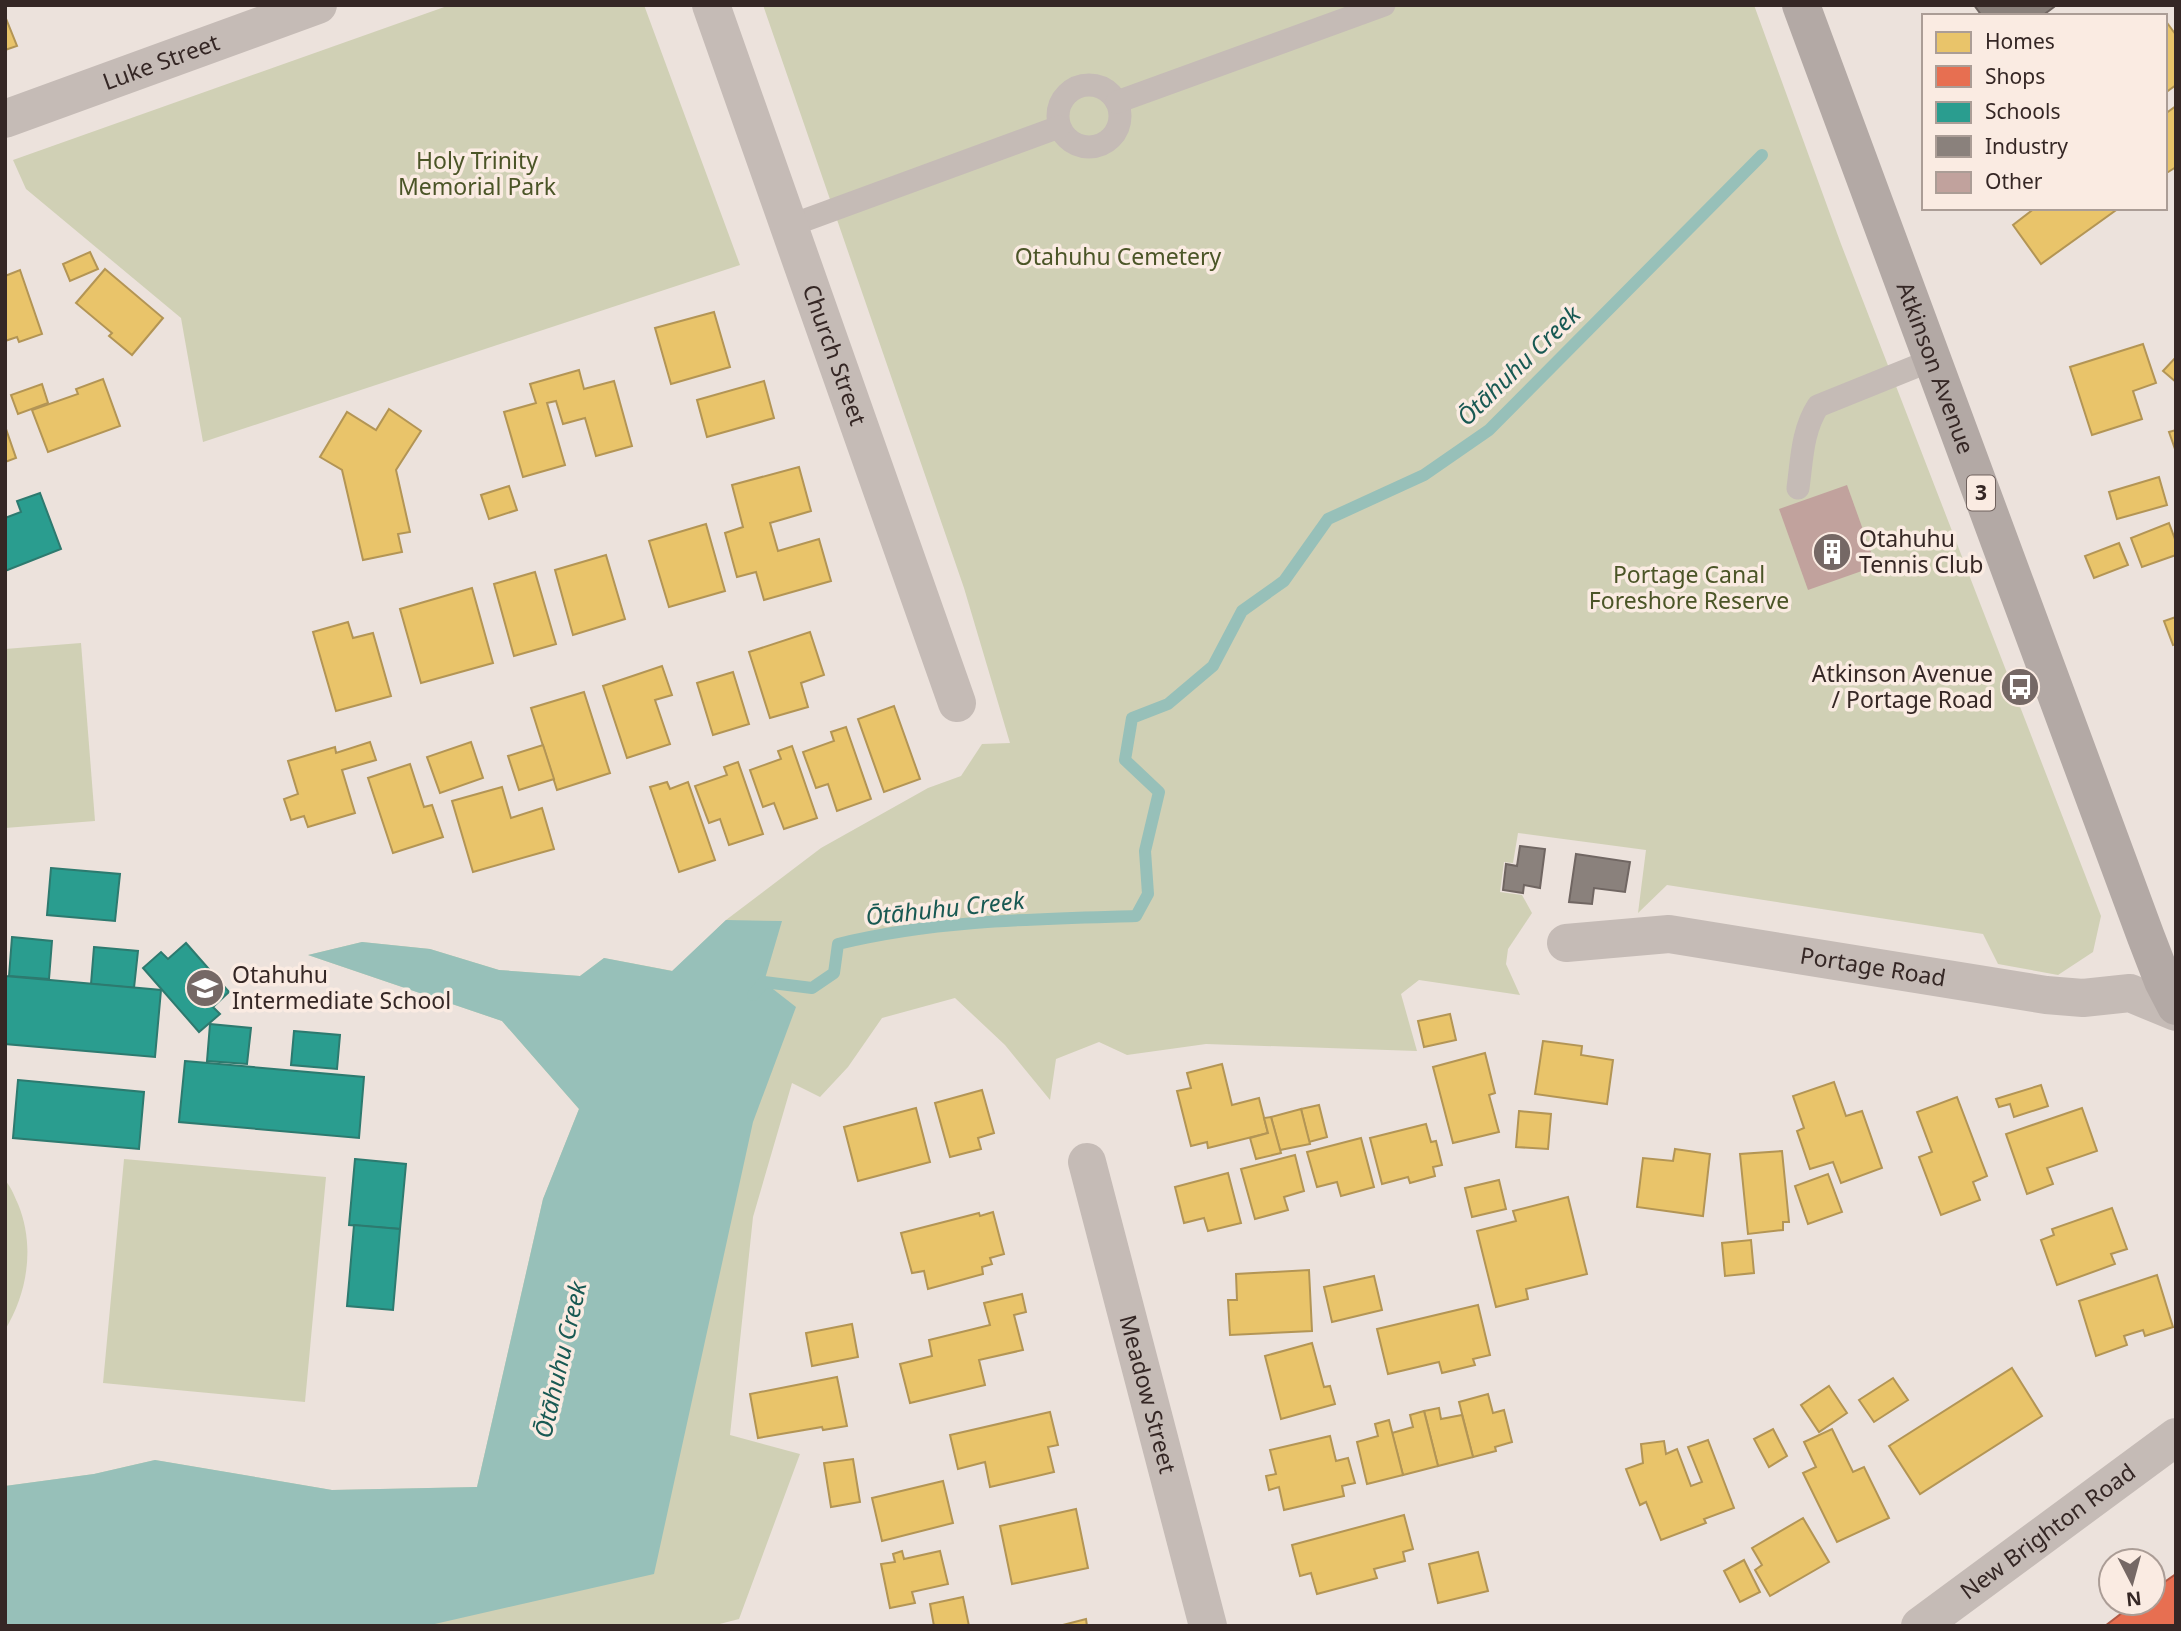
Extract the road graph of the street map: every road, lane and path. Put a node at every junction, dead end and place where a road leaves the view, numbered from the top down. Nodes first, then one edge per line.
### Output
1 (318, 5) edge
2 (711, 5) edge
3 (1384, 5) edge
4 (1801, 5) edge
5 (1117, 102) junction
6 (5, 119) edge
7 (1059, 127) junction
8 (789, 226) junction
9 (1932, 360) junction
10 (1798, 488) dead end
11 (957, 703) dead end
12 (1566, 943) dead end
13 (2176, 1006) edge
14 (2176, 1012) edge
15 (1087, 1162) dead end
16 (2176, 1437) edge
17 (1208, 1626) edge
18 (1920, 1626) edge

1 - 6 street, Luke Street
2 - 8 street, Church Street
3 - 5 lane
4 - 9 main road, Atkinson Avenue / 3
5 - 7 lane
5 - 7 lane
7 - 8 lane
8 - 11 street, Church Street
9 - 10 lane
9 - 13 main road, Atkinson Avenue / 3
12 - 14 street, Portage Road
15 - 17 street, Meadow Street
16 - 18 street, New Brighton Road

